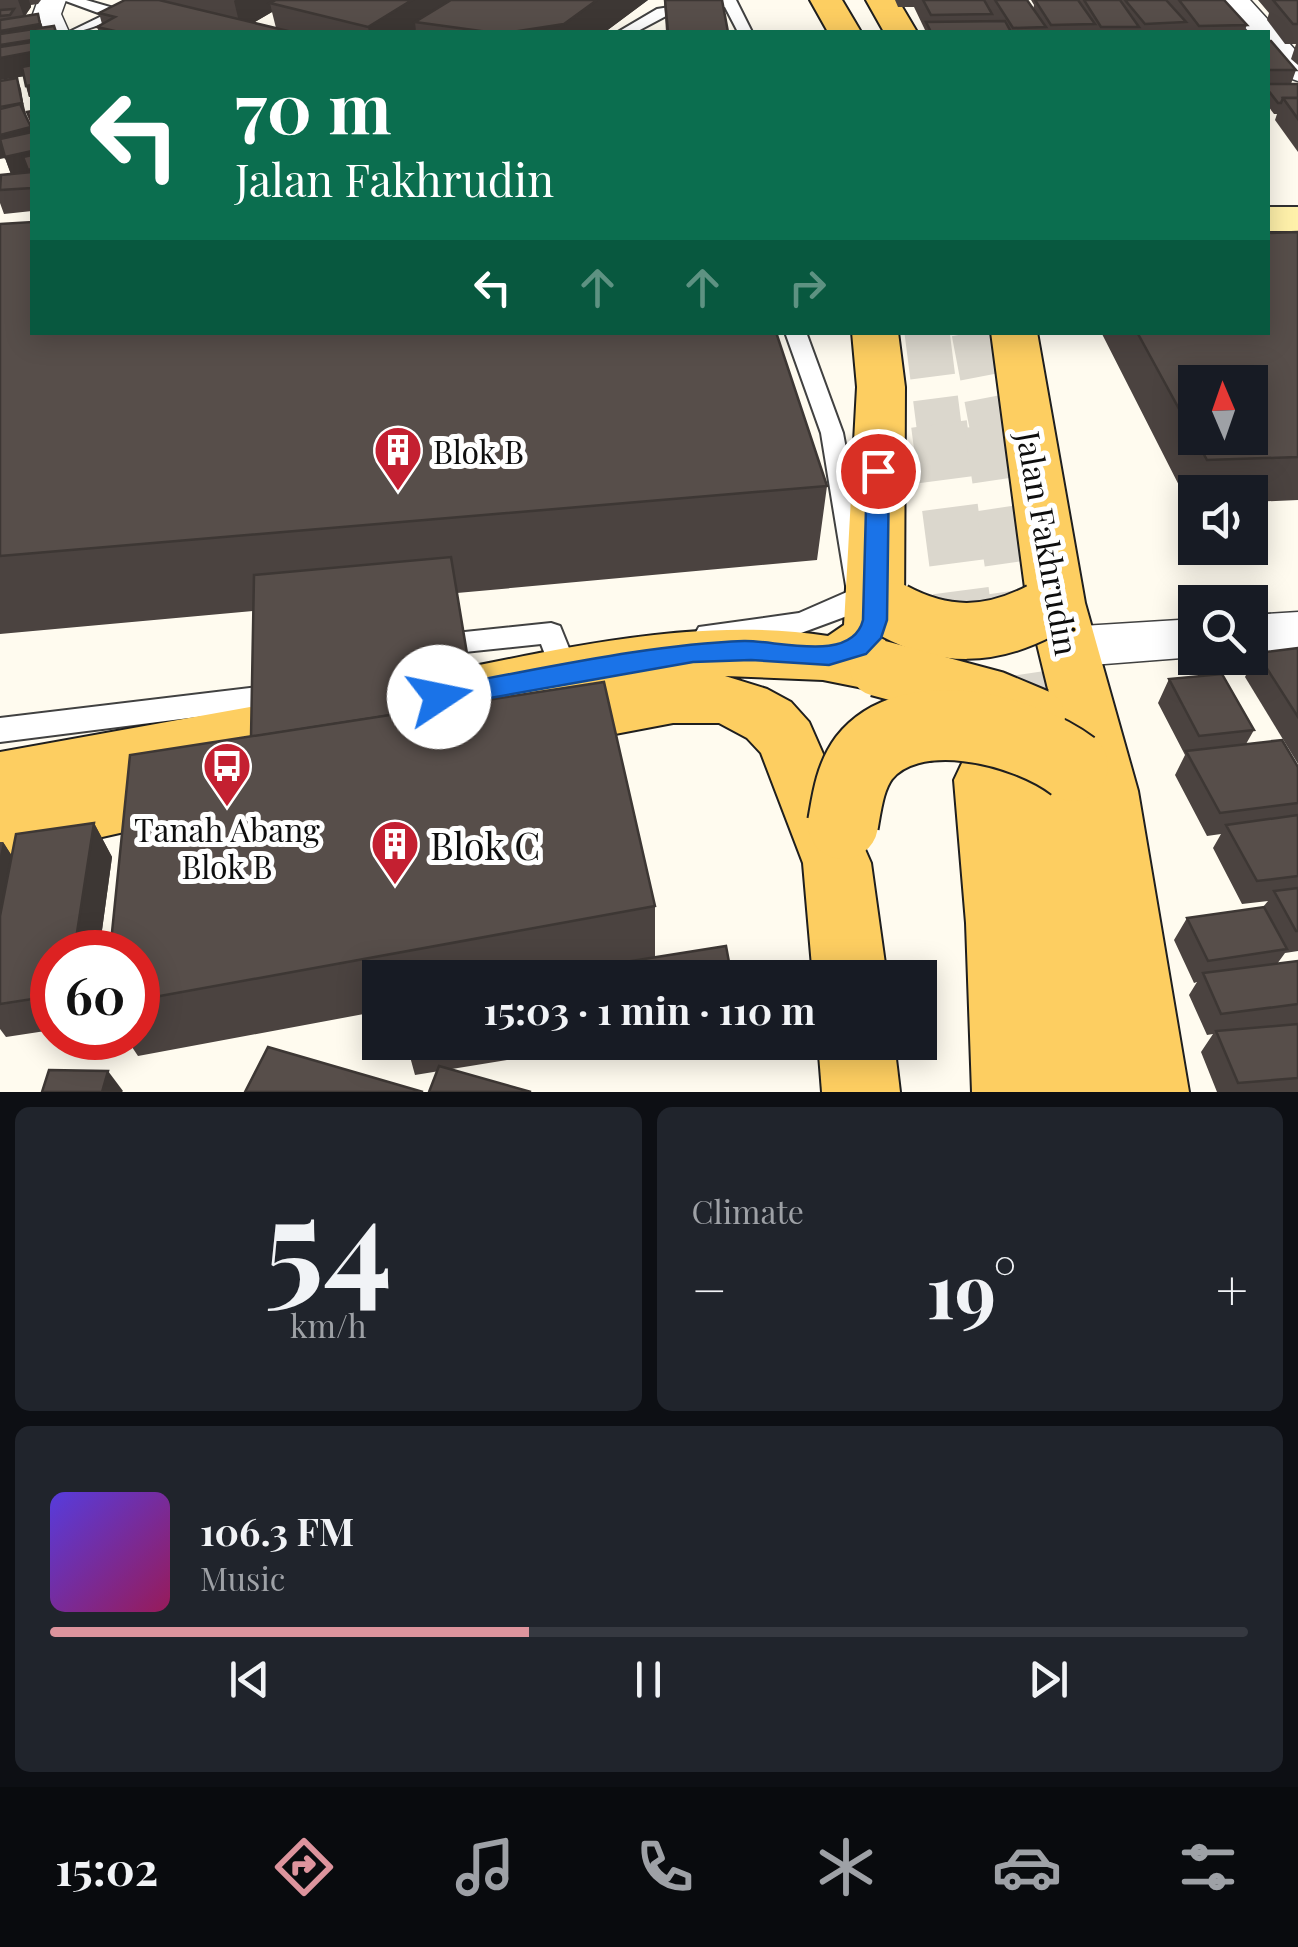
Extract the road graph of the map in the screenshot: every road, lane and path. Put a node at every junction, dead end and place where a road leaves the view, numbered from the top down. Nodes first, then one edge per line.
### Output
1 (52, 0) edge
2 (70, 0) edge
3 (147, 0) edge
4 (860, 0) edge
5 (882, 0) edge
6 (1235, 0) edge
7 (729, 1) edge
8 (118, 14) junction
9 (810, 14) edge
10 (55, 30) edge
11 (73, 30) edge
12 (78, 30) edge
13 (178, 30) edge
14 (630, 30) edge
15 (744, 30) edge
16 (840, 30) edge
17 (875, 30) edge
18 (899, 30) edge
19 (1261, 30) edge
20 (1270, 219) edge
21 (1298, 219) edge
22 (1270, 238) edge
23 (1298, 238) edge
24 (797, 335) edge
25 (874, 335) edge
26 (1014, 335) edge
27 (855, 434) junction
28 (885, 603) junction
29 (1054, 621) junction
30 (1298, 630) edge
31 (1268, 632) edge
32 (1178, 636) edge
33 (554, 661) junction
34 (853, 662) junction
35 (310, 691) edge
36 (0, 730) edge
37 (1060, 767) junction
38 (0, 779) edge
39 (0, 832) edge
40 (840, 844) junction
41 (849, 960) edge
42 (858, 1060) edge
43 (861, 1092) edge
44 (1011, 1092) edge
45 (1083, 1092) edge
46 (1150, 1092) edge

1 - 10 street
2 - 8 lane
2 - 11 lane
3 - 8 lane
4 - 17 main road
5 - 18 main road
6 - 19 street
7 - 14 lane
7 - 15 lane
8 - 12 lane
8 - 13 lane
9 - 16 main road
20 - 21 main road
22 - 23 main road
24 - 27 lane
25 - 27 main road
26 - 29 main road, Jalan Fakhrudin
27 - 28 main road
27 - 33 lane
28 - 29 main road, bridge
28 - 34 main road
29 - 32 street
29 - 37 main road, Jalan Fakhrudin
30 - 31 street
33 - 34 main road
33 - 40 main road
34 - 37 main road, bridge
35 - 36 lane
37 - 40 main road, bridge
37 - 44 main road, Jalan Fakhrudin
37 - 45 main road, Jalan Fakhrudin
37 - 46 main road
38 - 39 main road
40 - 41 main road
42 - 43 main road

